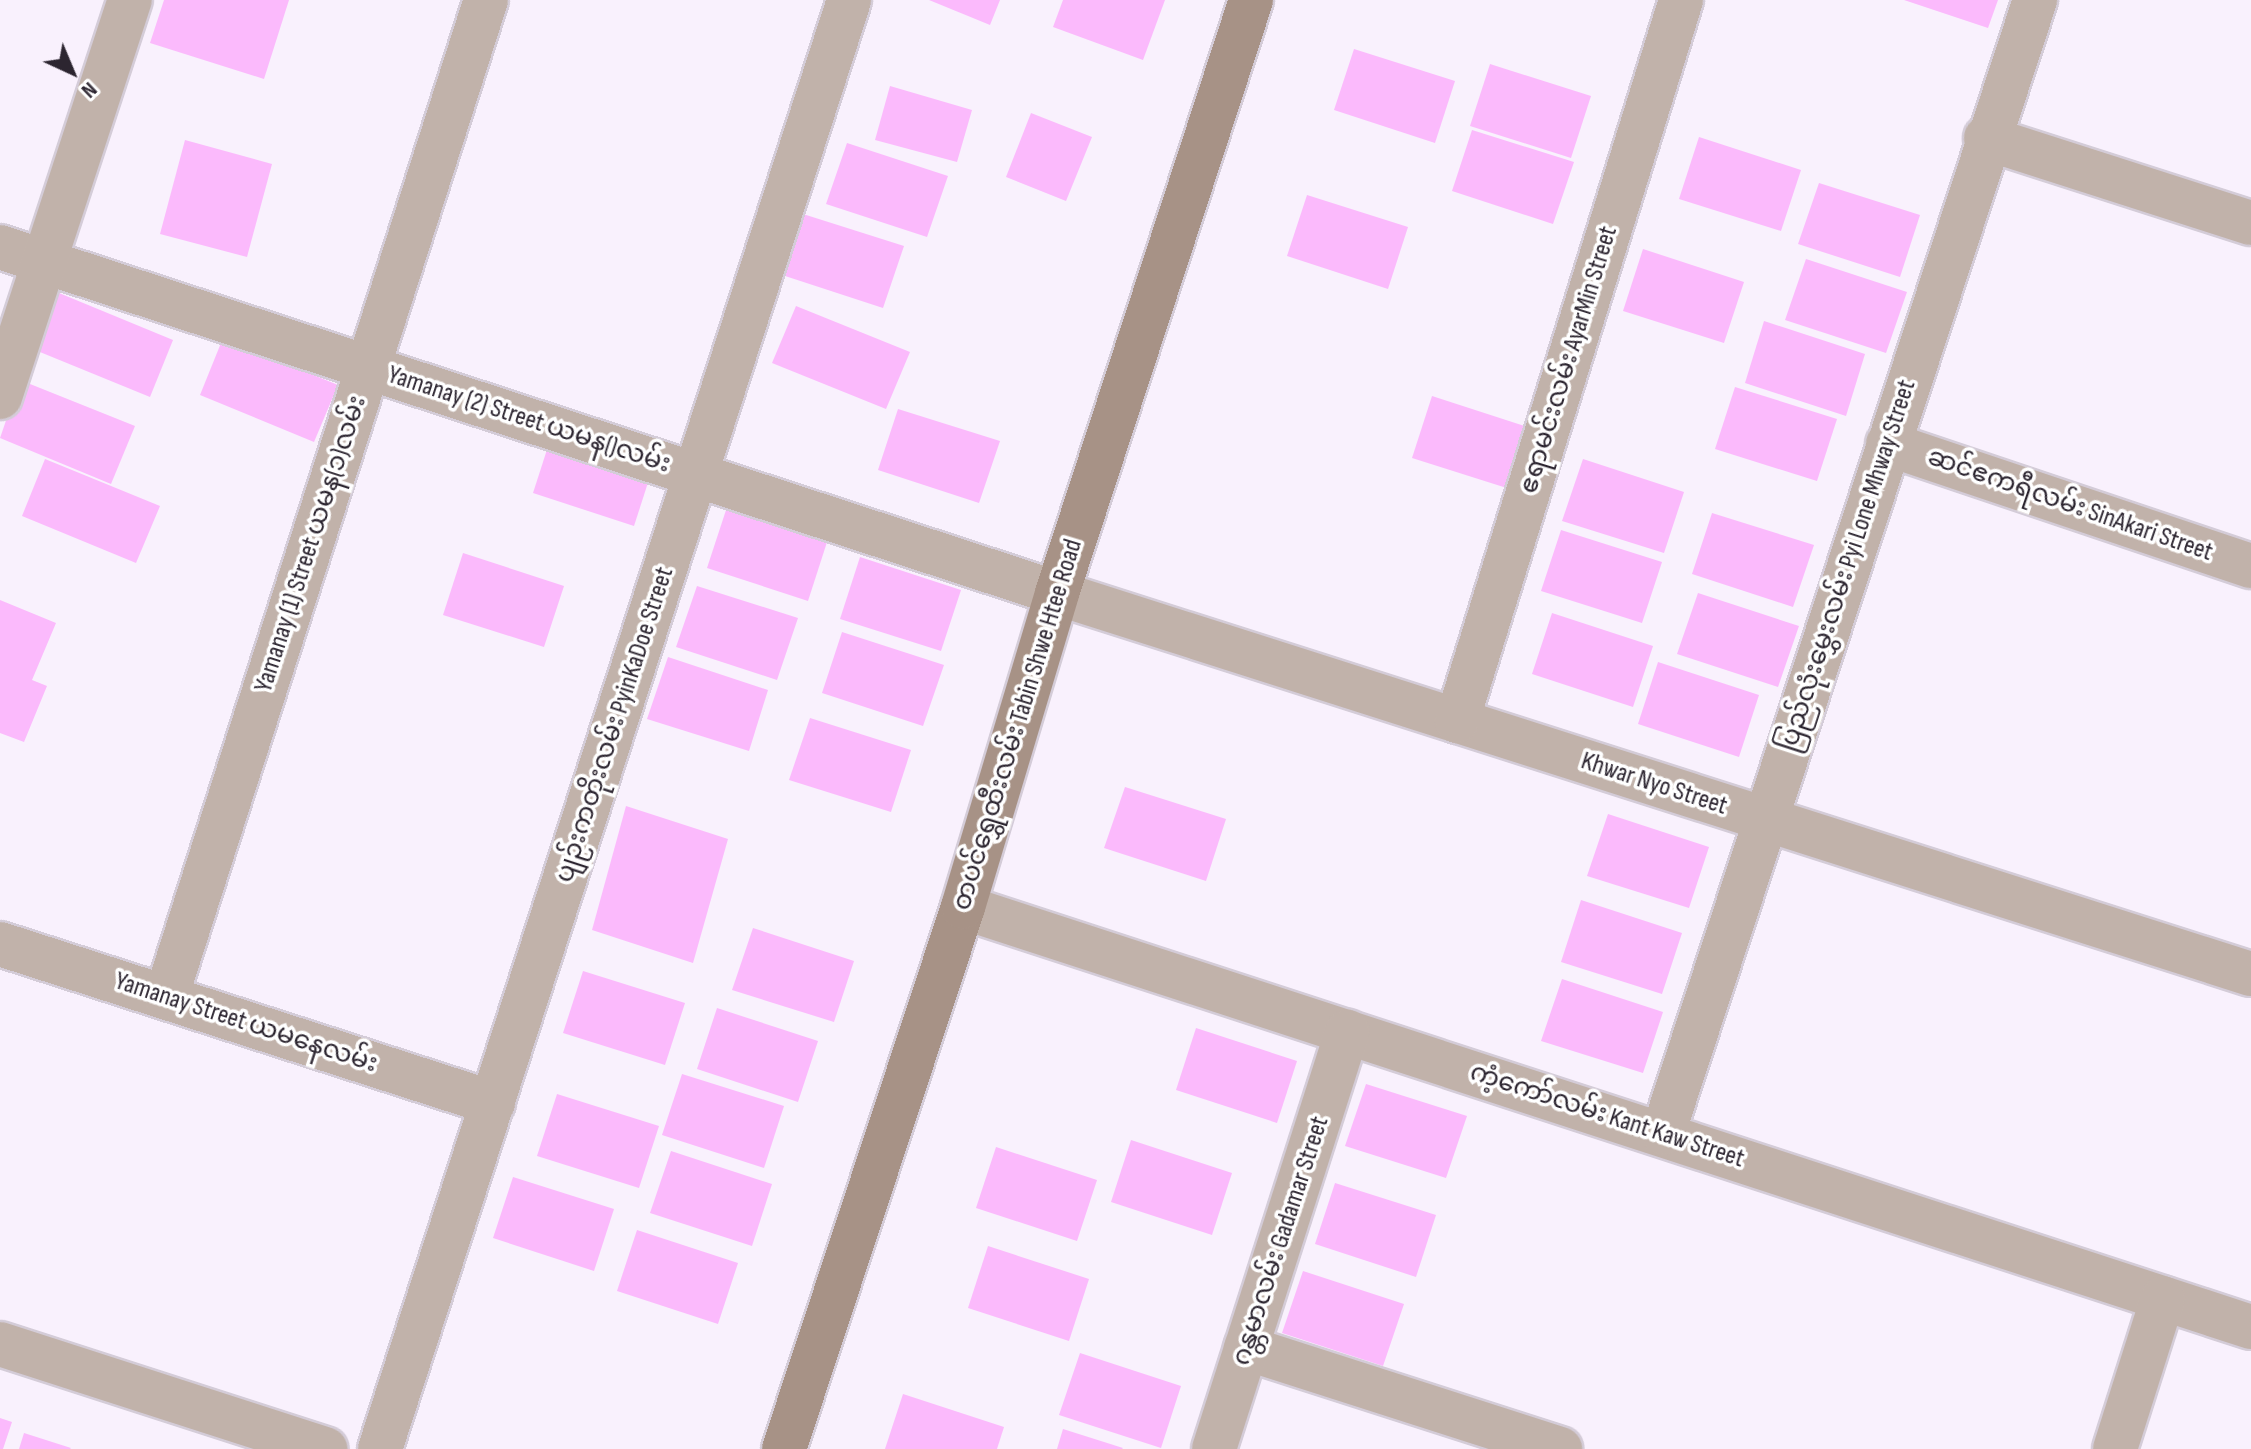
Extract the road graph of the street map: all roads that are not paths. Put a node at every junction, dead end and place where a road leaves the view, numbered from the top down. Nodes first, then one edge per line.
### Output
1 (130, 0) edge
2 (486, 0) edge
3 (849, 0) edge
4 (1251, 0) edge
5 (1681, 0) edge
6 (2035, 0) edge
7 (1986, 138) junction
8 (2251, 223) edge
9 (0, 247) edge
10 (45, 261) junction
11 (367, 367) junction
12 (0, 397) edge
13 (1888, 444) junction
14 (695, 475) junction
15 (2251, 566) edge
16 (1057, 593) junction
17 (1457, 721) junction
18 (1765, 819) junction
19 (963, 907) junction
20 (0, 944) edge
21 (2251, 974) edge
22 (166, 997) junction
23 (1347, 1032) junction
24 (493, 1103) junction
25 (1663, 1133) junction
26 (2163, 1298) junction
27 (2251, 1327) edge
28 (0, 1344) edge
29 (1246, 1348) junction
30 (326, 1449) edge
31 (380, 1449) edge
32 (784, 1449) edge
33 (1214, 1449) edge
34 (1560, 1449) edge
35 (2115, 1449) edge

1 - 10 street
2 - 11 street, Yamanay (1) Street ယမန(၁)လမ်း
3 - 14 street, ပျဉ်းကတိုးလမ်း PyinKaDoe Street
4 - 16 street, တပင်ရွှေထီးလမ်း Tabin Shwe Htee Road
5 - 17 street, ဧရာမင်းလမ်း AyarMin Street
6 - 7 street, ပြည်လုံးမွှေးလမ်း Pyi Lone Mhway Street
7 - 8 street
7 - 13 street, ပြည်လုံးမွှေးလမ်း Pyi Lone Mhway Street
9 - 10 street, Yamanay (2) Street ယမန()လမ်း
10 - 11 street, Yamanay (2) Street ယမန()လမ်း
10 - 12 street
11 - 14 street, Yamanay (2) Street ယမန()လမ်း
11 - 22 street, Yamanay (1) Street ယမန(၁)လမ်း
13 - 15 street, ဆင်ဧကရီလမ်း SinAkari Street
13 - 18 street, ပြည်လုံးမွှေးလမ်း Pyi Lone Mhway Street
14 - 16 street, Yamanay (2) Street ယမန()လမ်း
14 - 24 street, ပျဉ်းကတိုးလမ်း PyinKaDoe Street
16 - 17 street, Khwar Nyo Street
16 - 19 street, တပင်ရွှေထီးလမ်း Tabin Shwe Htee Road
17 - 18 street, Khwar Nyo Street
18 - 21 street, Khwar Nyo Street
18 - 25 street, ပြည်လုံးမွှေးလမ်း Pyi Lone Mhway Street
19 - 23 street, ကံ့ကော်လမ်း Kant Kaw Street
19 - 32 street, တပင်ရွှေထီးလမ်း Tabin Shwe Htee Road
20 - 22 street, Yamanay Street ယမနေလမ်း
22 - 24 street, Yamanay Street ယမနေလမ်း
23 - 25 street, ကံ့ကော်လမ်း Kant Kaw Street
23 - 29 street, ဂန္တမာလမ်း Gadamar Street
24 - 31 street, ပျဉ်းကတိုးလမ်း PyinKaDoe Street
25 - 26 street, ကံ့ကော်လမ်း Kant Kaw Street
26 - 27 street, ကံ့ကော်လမ်း Kant Kaw Street
26 - 35 street
28 - 30 street
29 - 33 street, ဂန္တမာလမ်း Gadamar Street
29 - 34 street

